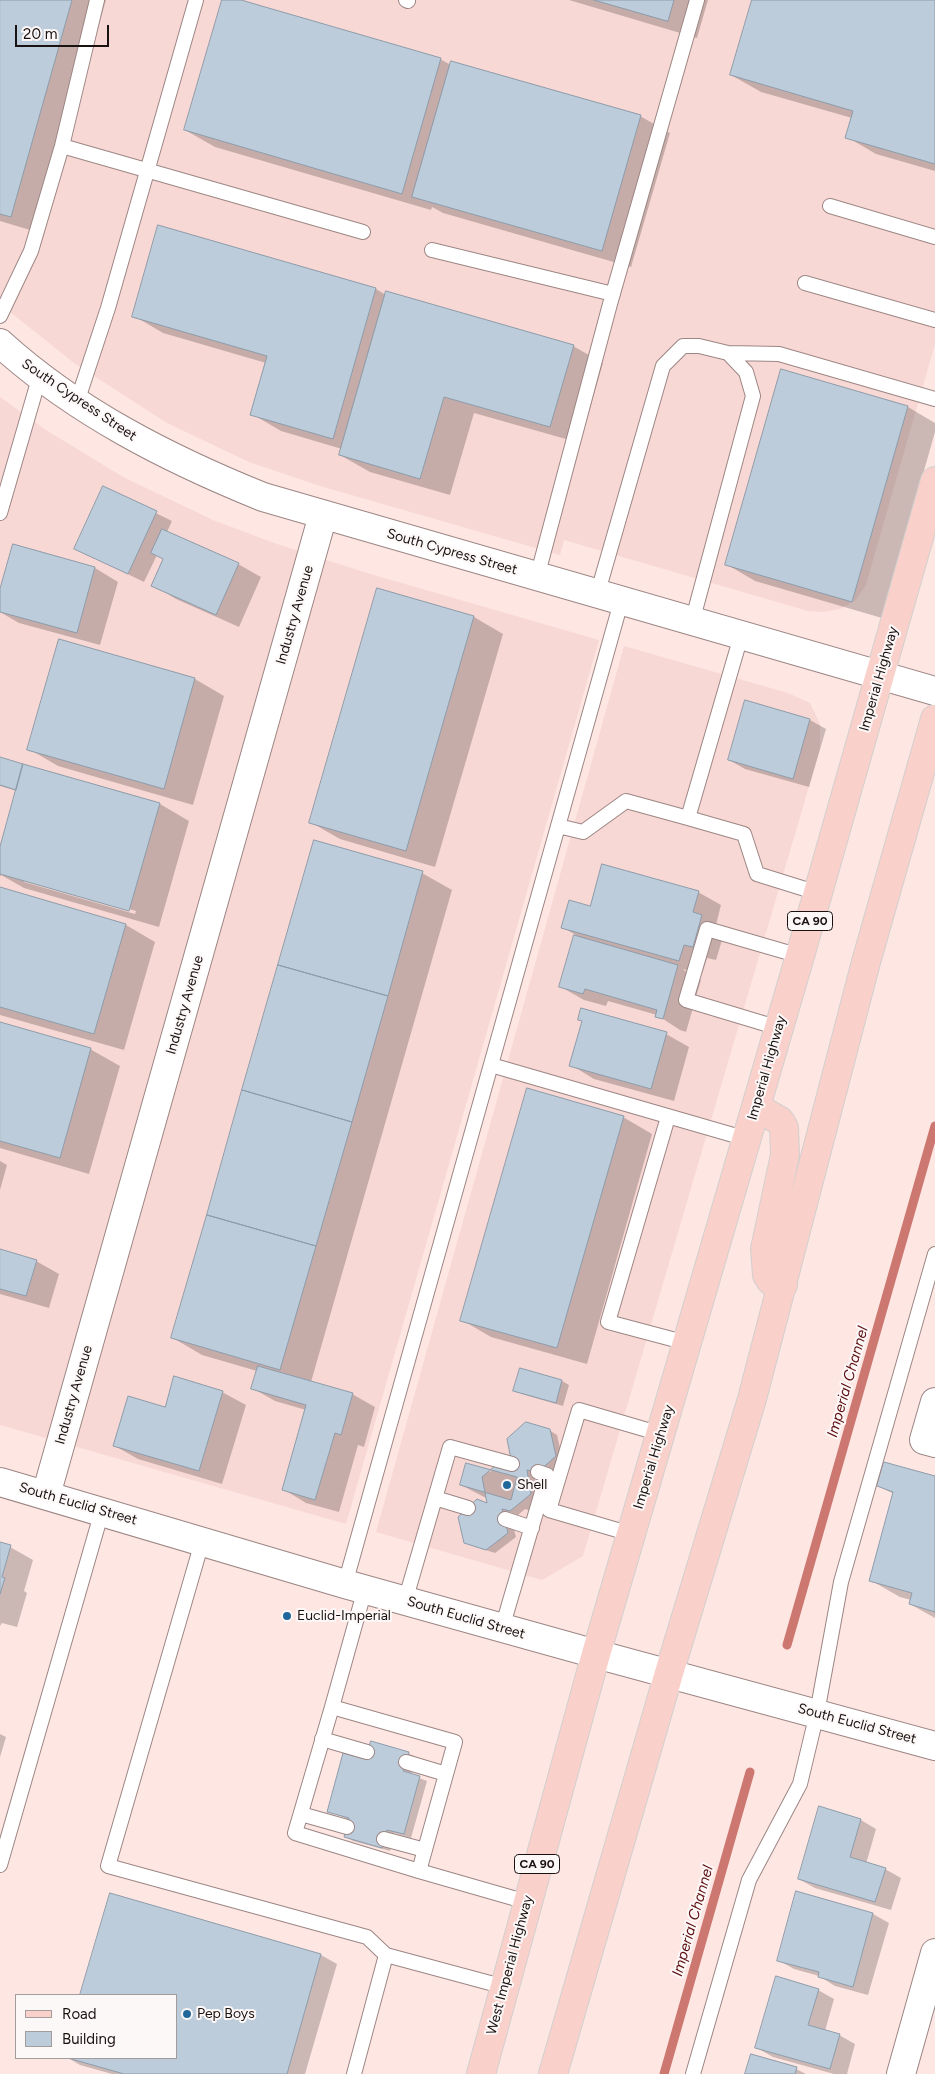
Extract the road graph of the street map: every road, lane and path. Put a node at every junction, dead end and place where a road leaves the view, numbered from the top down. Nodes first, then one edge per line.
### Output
1 (97, 0) edge
2 (196, 0) edge
3 (697, 0) edge
4 (62, 146) junction
5 (147, 170) junction
6 (830, 206) dead end
7 (363, 232) dead end
8 (935, 237) edge
9 (432, 250) dead end
10 (805, 283) dead end
11 (613, 294) junction
12 (0, 316) edge
13 (935, 320) edge
14 (728, 353) junction
15 (15, 360) edge
16 (935, 399) edge
17 (77, 402) junction
18 (935, 481) edge
19 (0, 513) edge
20 (323, 515) junction
21 (538, 577) junction
22 (609, 598) junction
23 (692, 622) junction
24 (741, 636) junction
25 (880, 676) junction
26 (935, 691) edge
27 (935, 719) edge
28 (688, 818) junction
29 (558, 826) junction
30 (818, 893) junction
31 (800, 956) junction
32 (778, 1028) junction
33 (491, 1065) junction
34 (756, 1107) junction
35 (668, 1118) junction
36 (747, 1139) junction
37 (935, 1254) edge
38 (783, 1286) junction
39 (688, 1343) junction
40 (935, 1402) edge
41 (661, 1434) junction
42 (929, 1442) edge
43 (512, 1464) dead end
44 (0, 1482) edge
45 (46, 1495) junction
46 (435, 1498) junction
47 (468, 1508) dead end
48 (544, 1508) junction
49 (102, 1511) junction
50 (505, 1519) dead end
51 (532, 1528) junction
52 (631, 1534) junction
53 (202, 1542) junction
54 (355, 1586) junction
55 (405, 1601) junction
56 (502, 1628) junction
57 (596, 1654) junction
58 (669, 1673) junction
59 (332, 1707) junction
60 (817, 1713) junction
61 (322, 1739) junction
62 (935, 1746) edge
63 (368, 1752) dead end
64 (406, 1762) dead end
65 (446, 1774) junction
66 (301, 1814) junction
67 (347, 1827) dead end
68 (384, 1839) dead end
69 (425, 1850) junction
70 (0, 1865) edge
71 (419, 1871) junction
72 (527, 1902) junction
73 (935, 1953) edge
74 (386, 1954) junction
75 (505, 1987) junction
76 (927, 2014) edge
77 (354, 2074) edge
78 (481, 2074) edge
79 (553, 2074) edge
80 (693, 2074) edge
81 (901, 2074) edge

1 - 4 lane
2 - 5 lane
3 - 11 lane
4 - 5 lane
4 - 12 lane
5 - 7 lane
5 - 17 lane
6 - 8 lane
9 - 11 lane
10 - 13 lane
11 - 21 lane
14 - 16 lane
14 - 22 lane
14 - 23 lane
15 - 17 street, South Cypress Street
15 - 19 lane
17 - 20 street, South Cypress Street
18 - 25 main road, Imperial Highway / CA 90
20 - 21 street, South Cypress Street
20 - 45 street, Industry Avenue
21 - 22 street, South Cypress Street
22 - 23 street, South Cypress Street
22 - 29 lane
23 - 24 street, South Cypress Street
24 - 25 street, South Cypress Street
24 - 28 lane
25 - 26 street, South Cypress Street
25 - 30 main road, Imperial Highway / CA 90
27 - 38 main road
28 - 29 lane
28 - 30 lane
29 - 33 lane
30 - 31 main road, Imperial Highway / CA 90
31 - 32 main road, Imperial Highway / CA 90
31 - 32 lane
32 - 34 main road, Imperial Highway / CA 90
33 - 35 lane
33 - 54 lane
34 - 36 main road, Imperial Highway / CA 90
34 - 38 main road
35 - 36 lane
35 - 39 lane
36 - 39 main road, Imperial Highway / CA 90
37 - 60 lane
38 - 58 main road
39 - 41 main road, Imperial Highway / CA 90
40 - 42 street
41 - 48 lane
41 - 52 main road, Imperial Highway / CA 90
43 - 46 lane
44 - 45 street, South Euclid Street
45 - 49 street, South Euclid Street
46 - 47 lane
46 - 55 lane
48 - 51 lane
48 - 52 lane
49 - 53 street, South Euclid Street
49 - 70 lane
50 - 51 lane
51 - 56 lane
52 - 57 main road, Imperial Highway / CA 90
53 - 54 street, South Euclid Street
53 - 74 lane
54 - 55 street, South Euclid Street
54 - 59 lane
55 - 56 street, South Euclid Street
56 - 57 street, South Euclid Street
57 - 58 street, South Euclid Street
57 - 72 main road, West Imperial Highway / CA 90
58 - 60 street, South Euclid Street
58 - 79 main road
59 - 61 lane
59 - 65 lane
60 - 62 street, South Euclid Street
60 - 80 lane
61 - 63 lane
61 - 66 lane
64 - 65 lane
65 - 69 lane
66 - 67 lane
66 - 71 lane
68 - 69 lane
69 - 71 lane
71 - 72 lane
72 - 75 main road, West Imperial Highway / CA 90
73 - 76 street
74 - 75 lane
74 - 77 lane
75 - 78 main road, West Imperial Highway / CA 90
76 - 81 street

